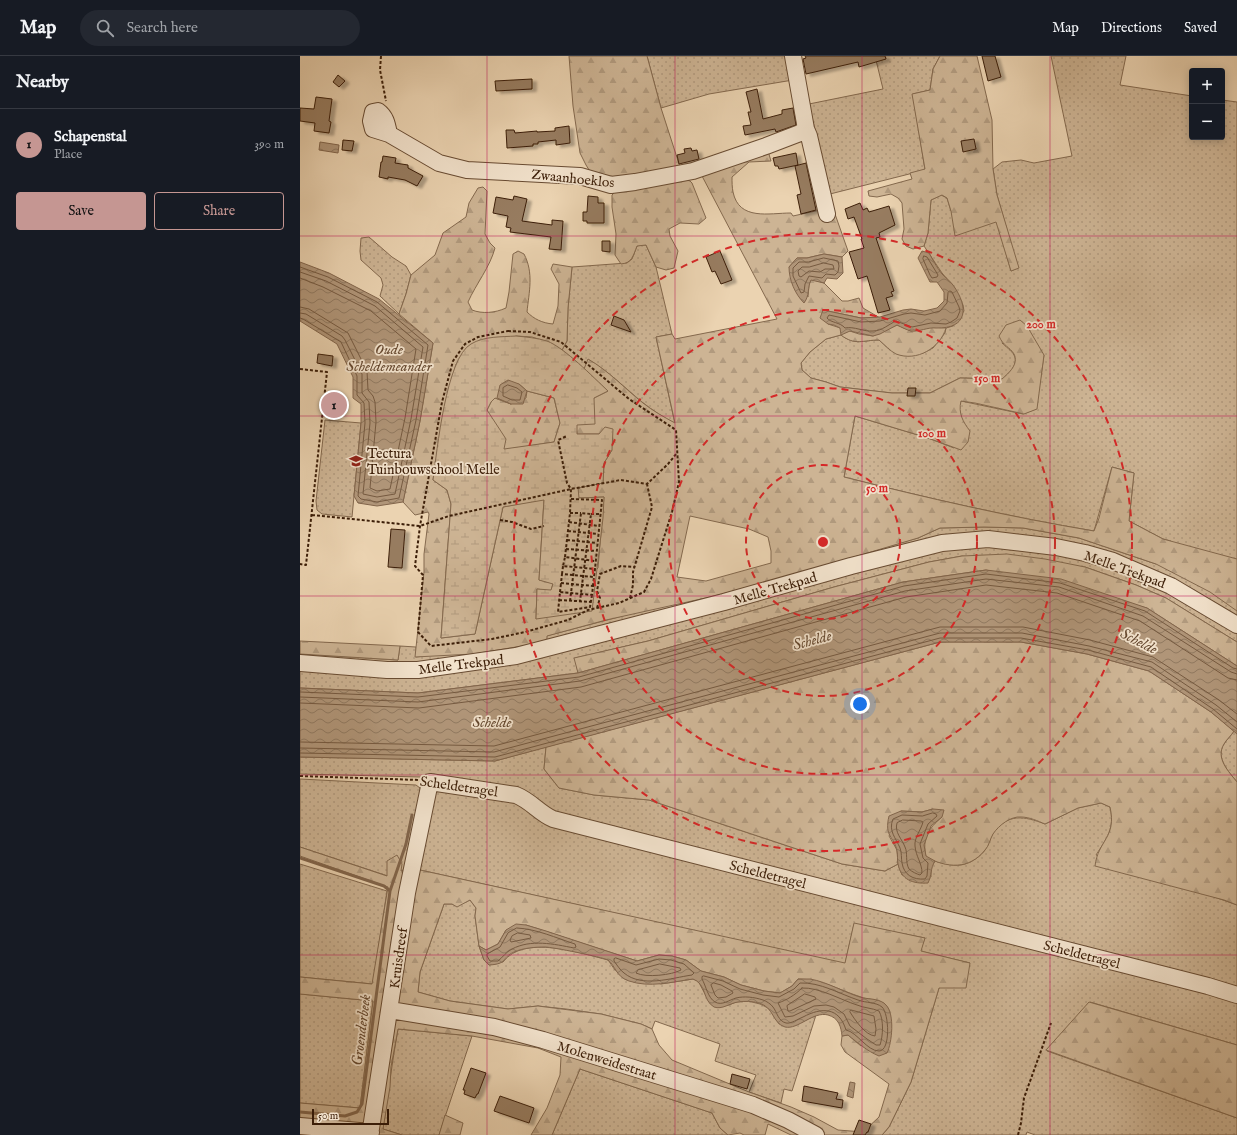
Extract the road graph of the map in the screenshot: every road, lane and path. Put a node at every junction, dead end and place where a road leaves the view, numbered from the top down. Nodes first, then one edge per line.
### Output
1 (380, 56) edge
2 (793, 56) edge
3 (384, 115) joint
4 (806, 129) junction
5 (827, 214) dead end
6 (300, 369) edge
7 (567, 436) dead end
8 (677, 452) junction
9 (646, 484) junction
10 (571, 489) junction
11 (571, 499) junction
12 (570, 512) junction
13 (581, 513) junction
14 (591, 514) junction
15 (600, 514) junction
16 (312, 515) junction
17 (500, 520) dead end
18 (569, 522) junction
19 (580, 523) junction
20 (590, 524) junction
21 (420, 526) junction
22 (544, 526) dead end
23 (599, 526) junction
24 (568, 531) junction
25 (578, 532) junction
26 (589, 533) junction
27 (598, 534) junction
28 (567, 540) junction
29 (578, 541) junction
30 (588, 542) junction
31 (597, 543) junction
32 (566, 549) junction
33 (576, 550) junction
34 (587, 550) junction
35 (596, 551) junction
36 (565, 557) junction
37 (575, 558) junction
38 (585, 560) junction
39 (595, 561) junction
40 (300, 564) edge
41 (563, 566) junction
42 (574, 566) junction
43 (635, 567) junction
44 (584, 568) junction
45 (595, 569) junction
46 (562, 574) junction
47 (573, 575) junction
48 (583, 576) junction
49 (594, 577) junction
50 (561, 583) junction
51 (572, 584) junction
52 (582, 585) junction
53 (593, 586) junction
54 (560, 592) junction
55 (571, 593) junction
56 (581, 594) junction
57 (592, 594) junction
58 (630, 598) junction
59 (559, 600) junction
60 (570, 601) junction
61 (580, 601) junction
62 (591, 602) junction
63 (597, 608) junction
64 (1237, 625) edge
65 (300, 663) edge
66 (300, 776) edge
67 (430, 782) junction
68 (1237, 995) edge
69 (390, 1010) junction
70 (1051, 1023) dead end
71 (300, 1126) edge
72 (371, 1134) edge
73 (816, 1135) edge
74 (1018, 1135) edge

1 - 3 path
2 - 4 street
3 - 4 street, Zwaanhoeklos
4 - 5 street
6 - 16 path
7 - 10 path
8 - 9 path
8 - 21 path
8 - 58 path
9 - 10 path
9 - 43 path
10 - 11 path
10 - 21 path
11 - 12 path
11 - 15 path
12 - 13 path
12 - 18 path
13 - 14 path
13 - 19 path
14 - 15 path
14 - 20 path
15 - 23 path
16 - 21 path
16 - 40 path
17 - 22 path
18 - 19 path
18 - 24 path
19 - 20 path
19 - 25 path
20 - 23 path
20 - 26 path
21 - 63 path
23 - 27 path
24 - 25 path
24 - 28 path
25 - 26 path
25 - 29 path
26 - 27 path
26 - 30 path
27 - 31 path
28 - 29 path
28 - 32 path
29 - 30 path
29 - 33 path
30 - 31 path
30 - 34 path
31 - 35 path
32 - 33 path
32 - 36 path
33 - 34 path
33 - 37 path
34 - 35 path
34 - 38 path
35 - 39 path
36 - 37 path
36 - 41 path
37 - 38 path
37 - 42 path
38 - 39 path
38 - 44 path
39 - 45 path
41 - 42 path
41 - 46 path
42 - 44 path
42 - 47 path
43 - 58 path
43 - 63 path
44 - 45 path
44 - 48 path
45 - 49 path
46 - 47 path
46 - 50 path
47 - 48 path
47 - 51 path
48 - 49 path
48 - 52 path
49 - 53 path
50 - 51 path
50 - 54 path
51 - 52 path
51 - 55 path
52 - 53 path
52 - 56 path
53 - 57 path
54 - 55 path
54 - 59 path
55 - 56 path
55 - 60 path
56 - 57 path
56 - 61 path
57 - 62 path
58 - 63 path
59 - 60 path
59 - 62 path
60 - 61 path
61 - 62 path
64 - 65 street, Melle Trekpad
66 - 67 path, Scheldetragel
67 - 68 street, Scheldetragel
67 - 69 street, Kruisdreef
69 - 72 street, Kruisdreef
69 - 73 street, Molenweidestraat
70 - 74 path
71 - 72 street

